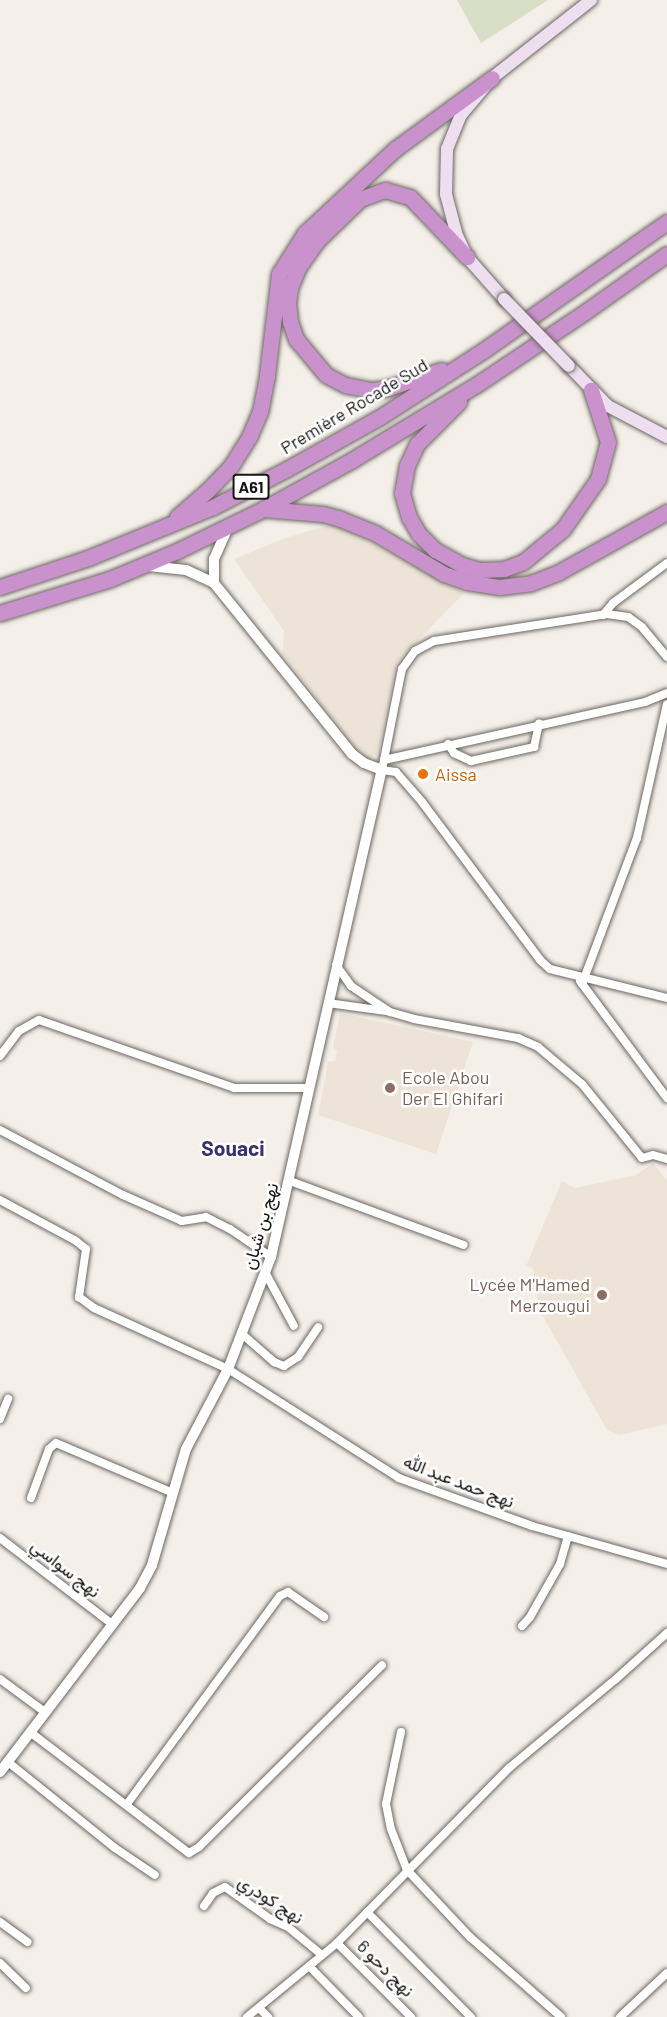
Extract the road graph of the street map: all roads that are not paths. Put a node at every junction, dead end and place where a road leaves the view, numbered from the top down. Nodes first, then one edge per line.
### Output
1 (591, 0) edge
2 (492, 78) junction
3 (667, 222) edge
4 (667, 254) edge
5 (467, 257) junction
6 (484, 350) junction
7 (476, 385) junction
8 (591, 390) junction
9 (667, 437) edge
10 (262, 509) junction
11 (667, 512) edge
12 (166, 526) junction
13 (228, 526) junction
14 (667, 563) edge
15 (139, 567) junction
16 (214, 583) junction
17 (0, 587) edge
18 (0, 613) edge
19 (603, 615) junction
20 (667, 657) edge
21 (667, 693) edge
22 (667, 704) edge
23 (539, 724) junction
24 (448, 744) junction
25 (383, 765) junction
26 (336, 964) junction
27 (583, 980) junction
28 (667, 998) edge
29 (327, 1003) junction
30 (390, 1012) junction
31 (0, 1056) edge
32 (310, 1088) junction
33 (667, 1098) edge
34 (0, 1130) edge
35 (667, 1159) edge
36 (290, 1181) junction
37 (0, 1200) edge
38 (464, 1245) dead end
39 (271, 1257) junction
40 (265, 1272) junction
41 (294, 1326) dead end
42 (318, 1327) dead end
43 (242, 1334) junction
44 (228, 1369) junction
45 (8, 1399) dead end
46 (0, 1419) edge
47 (173, 1493) junction
48 (31, 1498) dead end
49 (568, 1536) junction
50 (0, 1538) edge
51 (667, 1564) edge
52 (324, 1617) dead end
53 (112, 1624) junction
54 (522, 1626) dead end
55 (667, 1633) edge
56 (382, 1665) dead end
57 (0, 1679) edge
58 (45, 1712) junction
59 (30, 1732) junction
60 (402, 1732) dead end
61 (8, 1762) junction
62 (0, 1772) edge
63 (127, 1803) junction
64 (407, 1870) junction
65 (155, 1875) dead end
66 (204, 1906) dead end
67 (367, 1912) junction
68 (0, 1922) edge
69 (28, 1942) dead end
70 (337, 1943) junction
71 (322, 1955) junction
72 (0, 1963) edge
73 (309, 1966) junction
74 (667, 1972) edge
75 (26, 1988) dead end
76 (259, 2008) junction
77 (247, 2017) edge
78 (268, 2017) edge
79 (359, 2017) edge
80 (411, 2017) edge
81 (471, 2017) edge
82 (561, 2017) edge
83 (620, 2017) edge

1 - 2 main road
2 - 5 main road
2 - 12 highway
3 - 6 highway, Première Rocade Sud / A61
4 - 7 highway, A61
5 - 6 highway
5 - 8 main road, bridge
6 - 12 highway, Première Rocade Sud / A61
7 - 8 highway
7 - 10 highway, A61
8 - 9 main road
10 - 11 highway
10 - 13 highway, A61
12 - 17 highway, Première Rocade Sud / A61
13 - 15 highway, A61
13 - 16 street
14 - 19 street
15 - 16 street
15 - 18 highway, A61
16 - 25 street
19 - 20 street
19 - 25 street
21 - 23 street
22 - 27 street
23 - 24 street
23 - 24 street
24 - 25 street
25 - 26 street, نهج بن شبان
25 - 27 street
26 - 29 street, نهج بن شبان
26 - 30 street
27 - 28 street
27 - 33 street
29 - 30 street
29 - 32 street, نهج بن شبان
30 - 35 street
31 - 32 street
32 - 36 street, نهج بن شبان
34 - 39 street
36 - 38 street
36 - 39 street, نهج بن شبان
37 - 44 street, نهج حمد عبد الله
39 - 40 street, نهج بن شبان
40 - 41 street
40 - 43 street, نهج بن شبان
42 - 43 street
43 - 44 street, نهج بن شبان
44 - 47 street, نهج بن شبان
44 - 49 street, نهج حمد عبد الله
45 - 46 street
47 - 48 street
47 - 53 street, نهج بن شبان
49 - 51 street, نهج حمد عبد الله
49 - 54 street
50 - 53 street, نهج سواسي
52 - 63 street
53 - 58 street, نهج بن شبان
55 - 64 street
56 - 63 street
57 - 58 street
58 - 59 street, نهج بن شبان
59 - 61 street, نهج بن شبان
59 - 63 street
60 - 64 street
61 - 62 street, نهج بن شبان
61 - 65 street
64 - 67 street
64 - 82 street
66 - 71 street, نهج كودري
67 - 70 street
67 - 81 street
68 - 69 street
70 - 71 street
70 - 80 street, نهج دحو 6
71 - 73 street
72 - 75 street
73 - 76 street
73 - 79 street
74 - 83 street
76 - 77 street
76 - 78 street

